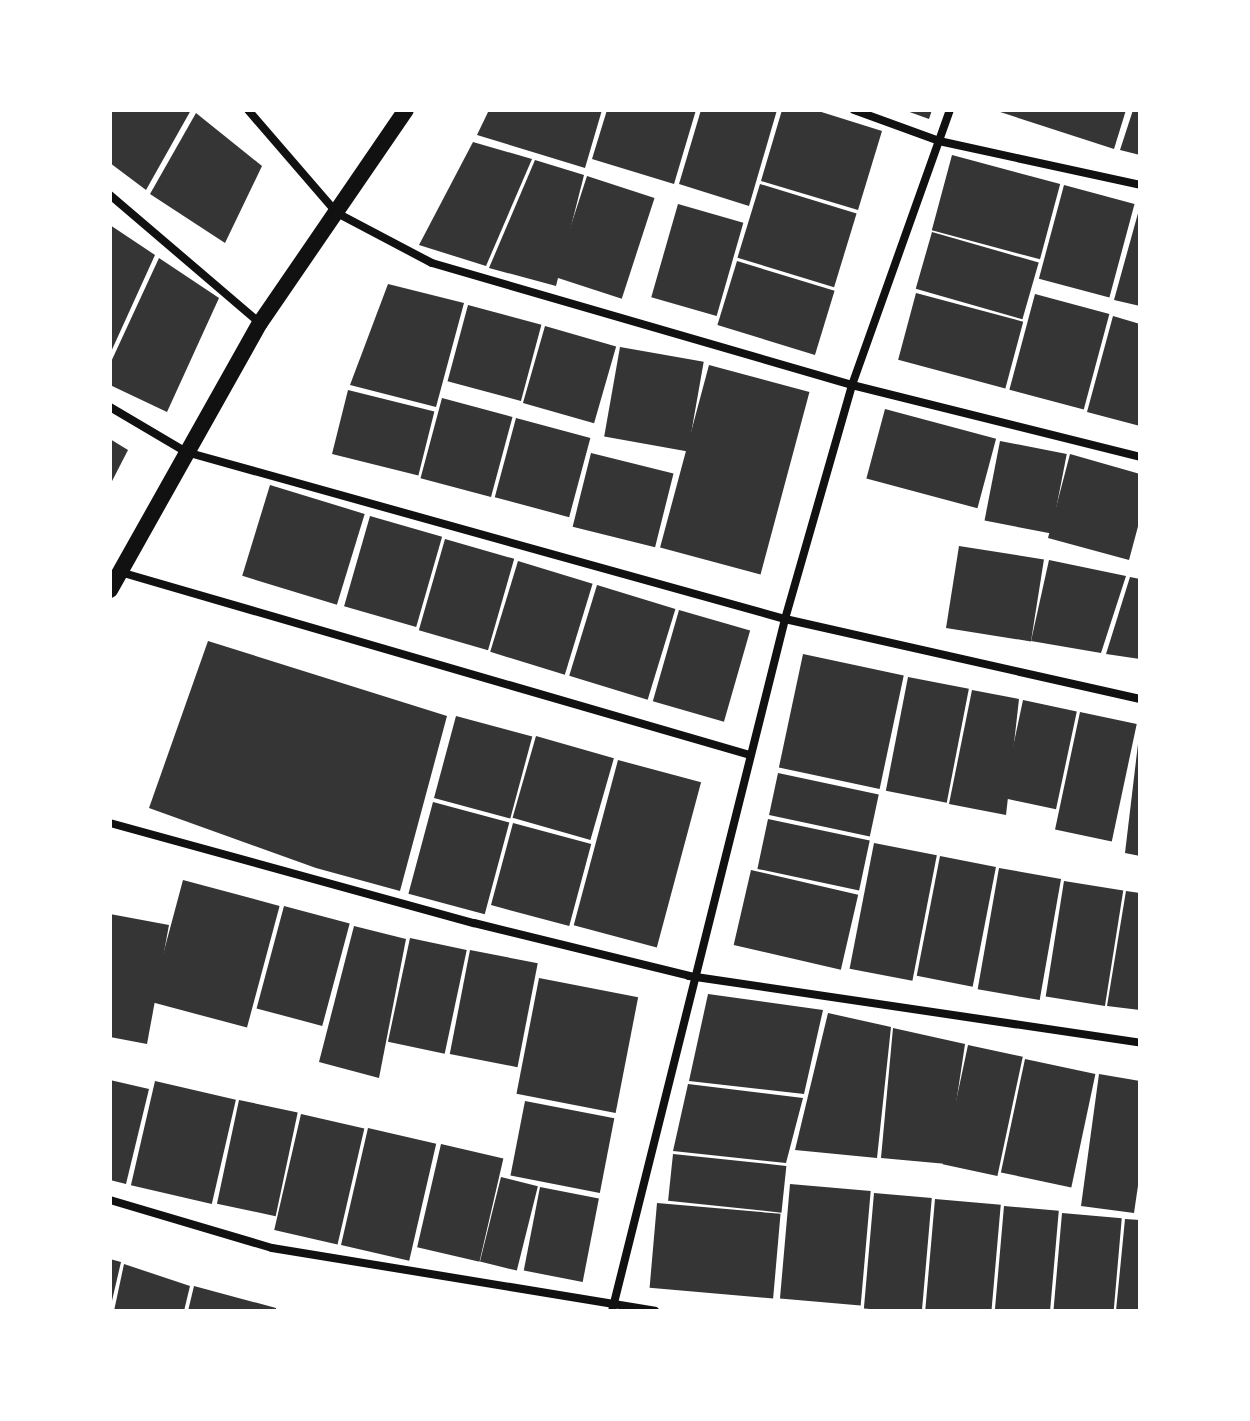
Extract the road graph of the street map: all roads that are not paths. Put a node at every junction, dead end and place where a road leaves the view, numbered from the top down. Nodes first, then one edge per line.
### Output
1 (248, 110) edge
2 (406, 110) edge
3 (854, 110) edge
4 (950, 110) edge
5 (939, 141) junction
6 (1140, 185) edge
7 (110, 195) edge
8 (337, 213) junction
9 (260, 323) junction
10 (852, 385) junction
11 (110, 407) edge
12 (186, 452) junction
13 (1140, 457) edge
14 (120, 572) junction
15 (110, 590) edge
16 (785, 619) junction
17 (1140, 699) edge
18 (750, 755) junction
19 (110, 823) edge
20 (694, 977) junction
21 (1140, 1043) edge
22 (110, 1200) edge
23 (612, 1308) edge
24 (655, 1311) edge

1 - 8 street
2 - 8 main road
3 - 5 street
4 - 5 street
5 - 6 street
5 - 10 street
7 - 9 street
8 - 9 main road
8 - 10 street
9 - 12 main road
10 - 13 street
10 - 16 street
11 - 12 street
12 - 14 main road
12 - 16 street
14 - 15 main road
14 - 18 street
16 - 17 street
16 - 18 street
18 - 20 street
19 - 20 street
20 - 21 street
20 - 23 street
22 - 23 street
23 - 24 street

